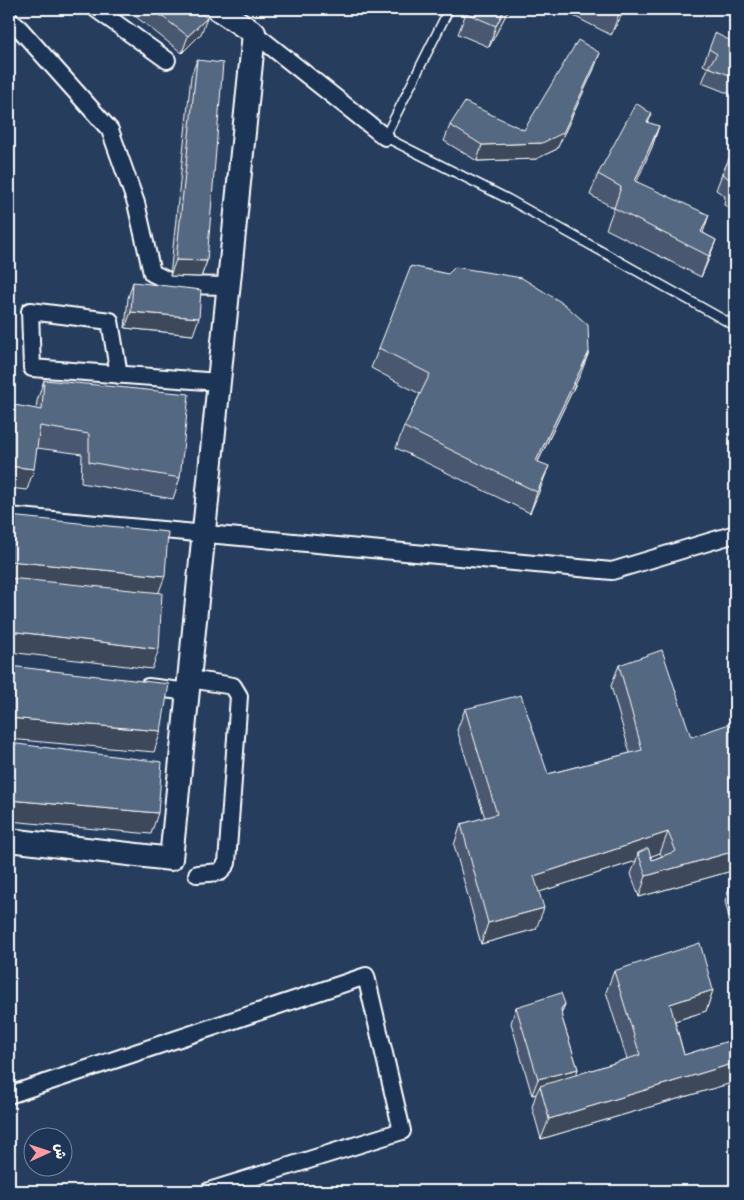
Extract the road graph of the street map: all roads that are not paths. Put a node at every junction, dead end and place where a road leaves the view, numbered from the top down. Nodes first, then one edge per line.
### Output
1 (96, 9) edge
2 (218, 9) edge
3 (448, 9) edge
4 (9, 20) edge
5 (254, 33) junction
6 (167, 60) dead end
7 (386, 137) junction
8 (229, 286) junction
9 (735, 326) edge
10 (119, 375) junction
11 (219, 382) junction
12 (9, 516) edge
13 (735, 534) edge
14 (205, 535) junction
15 (132, 685) edge
16 (190, 686) junction
17 (9, 840) edge
18 (198, 874) dead end
19 (9, 1095) edge
20 (209, 1191) edge

1 - 6 street
2 - 5 street
3 - 7 lane
4 - 8 street
5 - 7 street
5 - 8 street
7 - 9 lane
8 - 11 street
10 - 10 street
10 - 11 street
11 - 14 street
12 - 14 street
13 - 14 street
14 - 16 street
15 - 16 street
16 - 17 street
16 - 18 street
19 - 20 street

